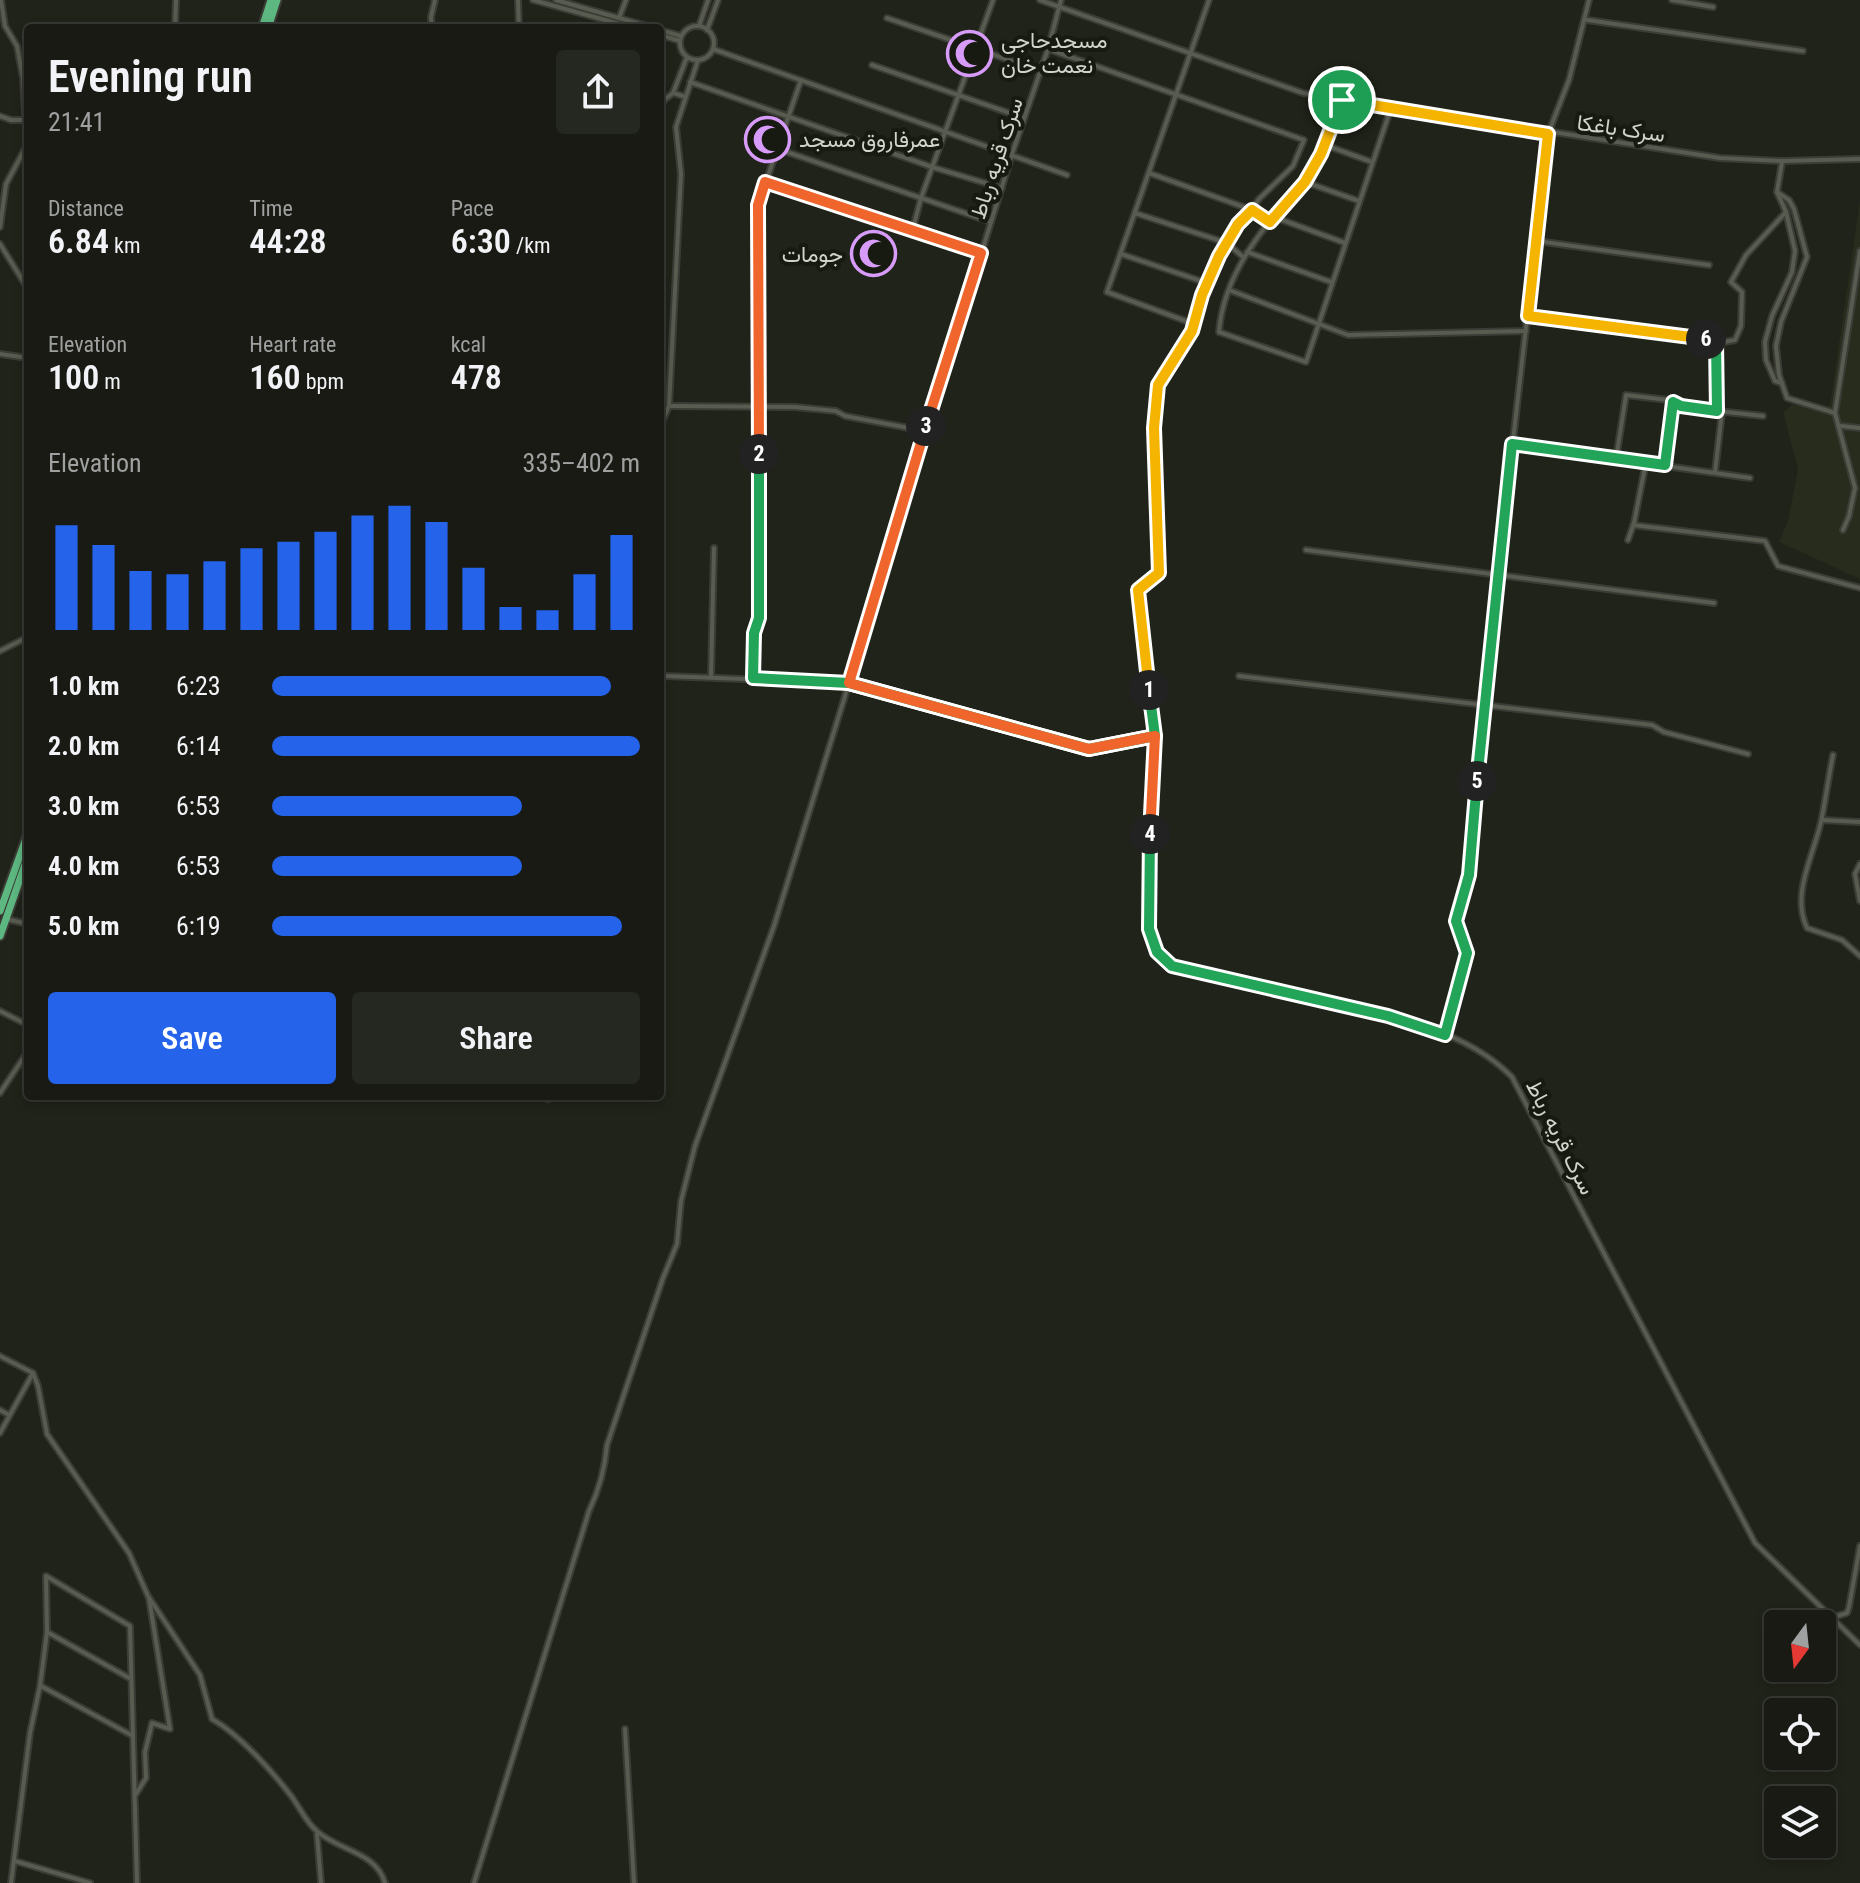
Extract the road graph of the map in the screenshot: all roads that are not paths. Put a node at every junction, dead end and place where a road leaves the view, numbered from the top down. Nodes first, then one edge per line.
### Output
1 (1, 0) edge
2 (176, 0) edge
3 (271, 0) edge
4 (277, 0) edge
5 (435, 0) edge
6 (518, 0) edge
7 (533, 0) edge
8 (556, 0) edge
9 (626, 0) edge
10 (700, 0) edge
11 (718, 0) edge
12 (993, 0) edge
13 (1040, 0) edge
14 (1061, 0) edge
15 (1209, 0) edge
16 (1589, 0) edge
17 (1672, 0) edge
18 (707, 2) edge
19 (1059, 7) junction
20 (1713, 7) dead end
21 (619, 18) junction
22 (887, 18) dead end
23 (1586, 20) junction
24 (175, 24) edge
25 (266, 24) edge
26 (267, 24) edge
27 (432, 24) edge
28 (519, 24) edge
29 (620, 24) edge
30 (640, 24) edge
31 (699, 26) junction
32 (707, 30) junction
33 (664, 34) edge
34 (681, 38) junction
35 (975, 48) junction
36 (713, 49) junction
37 (1048, 49) junction
38 (1803, 51) dead end
39 (1190, 54) junction
40 (687, 57) junction
41 (698, 60) junction
42 (872, 65) dead end
43 (1041, 71) junction
44 (801, 80) junction
45 (690, 82) junction
46 (673, 93) junction
47 (1178, 95) junction
48 (957, 96) junction
49 (684, 97) junction
50 (24, 98) edge
51 (664, 100) edge
52 (1342, 100) junction
53 (1391, 108) junction
54 (0, 116) edge
55 (789, 116) junction
56 (1025, 118) junction
57 (24, 120) edge
58 (945, 131) junction
59 (1548, 134) junction
60 (1325, 145) junction
61 (777, 149) junction
62 (1012, 154) junction
63 (24, 155) edge
64 (1860, 159) edge
65 (1782, 161) junction
66 (1372, 162) junction
67 (932, 167) junction
68 (1149, 173) junction
69 (1067, 175) dead end
70 (765, 182) junction
71 (1305, 182) junction
72 (1002, 188) junction
73 (1777, 192) junction
74 (921, 198) junction
75 (1359, 201) junction
76 (1252, 210) junction
77 (1786, 212) junction
78 (1135, 213) junction
79 (1272, 219) junction
80 (991, 222) junction
81 (0, 227) edge
82 (912, 232) junction
83 (1537, 241) junction
84 (1227, 243) junction
85 (1345, 243) junction
86 (0, 244) edge
87 (1860, 251) edge
88 (1247, 252) junction
89 (981, 253) junction
90 (1121, 254) junction
91 (1243, 257) junction
92 (1709, 265) dead end
93 (1331, 282) junction
94 (24, 283) edge
95 (1207, 283) junction
96 (1858, 289) edge
97 (1229, 290) junction
98 (1528, 316) junction
99 (1318, 322) junction
100 (1194, 324) junction
101 (1526, 331) junction
102 (1716, 341) junction
103 (0, 354) edge
104 (24, 357) edge
105 (1782, 383) junction
106 (1673, 402) junction
107 (669, 406) junction
108 (760, 408) junction
109 (1720, 411) junction
110 (1835, 413) junction
111 (1763, 416) dead end
112 (664, 417) edge
113 (1841, 426) junction
114 (1860, 428) edge
115 (925, 431) junction
116 (1512, 444) junction
117 (1616, 459) junction
118 (1646, 462) junction
119 (1665, 465) junction
120 (1715, 472) junction
121 (1750, 478) dead end
122 (1633, 525) junction
123 (1843, 530) dead end
124 (1628, 540) dead end
125 (714, 548) dead end
126 (1306, 550) dead end
127 (1498, 574) junction
128 (1860, 588) edge
129 (1714, 603) dead end
130 (24, 639) edge
131 (0, 651) edge
132 (665, 676) dead end
133 (1239, 676) dead end
134 (711, 677) junction
135 (753, 678) junction
136 (849, 683) junction
137 (1483, 704) junction
138 (1155, 736) junction
139 (1748, 754) dead end
140 (1833, 755) dead end
141 (1822, 820) junction
142 (1860, 822) edge
143 (24, 844) edge
144 (1860, 864) edge
145 (24, 867) edge
146 (1860, 901) edge
147 (0, 911) edge
148 (6, 919) junction
149 (24, 923) edge
150 (0, 936) edge
151 (1860, 956) edge
152 (0, 1011) edge
153 (24, 1023) edge
154 (1445, 1035) junction
155 (24, 1057) edge
156 (0, 1093) edge
157 (0, 1356) edge
158 (33, 1373) junction
159 (0, 1410) edge
160 (9, 1415) junction
161 (0, 1433) edge
162 (1860, 1546) edge
163 (148, 1596) junction
164 (1827, 1610) edge
165 (1836, 1616) edge
166 (1836, 1619) edge
167 (47, 1632) junction
168 (1860, 1645) edge
169 (131, 1679) junction
170 (40, 1686) junction
171 (625, 1729) dead end
172 (133, 1736) junction
173 (136, 1795) junction
174 (317, 1832) junction
175 (15, 1861) junction
176 (11, 1883) edge
177 (90, 1883) edge
178 (137, 1883) edge
179 (321, 1883) edge
180 (385, 1883) edge
181 (474, 1883) edge
182 (634, 1883) edge

1 - 50 street
2 - 24 street
3 - 25 highway
4 - 26 highway
5 - 27 street
6 - 28 street
7 - 29 street
8 - 21 street
9 - 21 street
10 - 18 street
11 - 32 street
12 - 35 street
13 - 19 street, سرک باغکا
14 - 19 street, سرک قریه رباط
15 - 39 street
16 - 23 street
17 - 20 street
18 - 31 street
19 - 37 street, سرک قریه رباط
19 - 39 street, سرک باغکا
21 - 30 street
22 - 35 street
23 - 38 street
23 - 59 street
31 - 32 street
31 - 34 street
32 - 36 street
33 - 34 street
34 - 40 street
35 - 43 street
35 - 48 street
36 - 41 street
36 - 44 street
37 - 43 street, سرک قریه رباط
37 - 47 street
39 - 47 street
39 - 52 street, سرک باغکا
40 - 41 street
40 - 46 street
41 - 45 street
42 - 48 street
43 - 56 street, سرک قریه رباط
44 - 55 street
44 - 58 street
45 - 49 street
45 - 55 street
46 - 49 street
46 - 51 street
47 - 68 street
47 - 76 street
48 - 56 street
48 - 58 street
49 - 107 street
52 - 53 street, سرک باغکا
52 - 60 street
53 - 59 street, سرک باغکا
53 - 66 street
54 - 57 street
55 - 61 street
55 - 67 street
56 - 62 street, سرک قریه رباط
58 - 62 street
58 - 67 street
59 - 65 street, سرک باغکا
59 - 83 street
60 - 66 street
60 - 71 street
61 - 70 street
61 - 74 street
62 - 69 street
62 - 72 street, سرک قریه رباط
63 - 81 street
64 - 65 street, سرک باغکا
65 - 73 street
66 - 75 street
67 - 72 street
67 - 74 street
68 - 76 street
68 - 78 street
70 - 82 street
70 - 108 street
71 - 75 street
71 - 79 street
72 - 80 street, سرک قریه رباط
73 - 77 street
73 - 105 street
74 - 80 street
74 - 82 street
75 - 85 street
76 - 79 street
76 - 84 street
77 - 102 street
77 - 105 street
78 - 84 street
78 - 90 street
79 - 85 street
79 - 88 street
80 - 89 street, سرک قریه رباط
82 - 89 street
83 - 92 street
83 - 98 street
84 - 91 street
84 - 95 street
85 - 93 street
86 - 94 street
87 - 96 street
88 - 91 street
88 - 93 street
89 - 115 street, سرک قریه رباط
90 - 95 street
90 - 100 street
91 - 97 street
93 - 99 street
95 - 100 street
96 - 110 street
97 - 99 street
97 - 99 street
98 - 101 street
98 - 102 street
99 - 101 street
100 - 138 street, سرک قریه رباط
101 - 116 street
102 - 109 street
103 - 104 street
105 - 110 street
106 - 109 street
106 - 117 street
106 - 119 street
107 - 108 street
107 - 112 street
108 - 115 street
108 - 135 street
109 - 111 street
109 - 120 street
110 - 113 street
113 - 114 street
113 - 123 street
115 - 136 street, سرک قریه رباط
116 - 117 street
116 - 127 street
117 - 118 street
118 - 119 street
118 - 122 street
119 - 120 street
120 - 121 street
122 - 124 street
122 - 128 street
125 - 134 street
126 - 127 street
127 - 129 street
127 - 137 street
130 - 131 street
132 - 134 street
133 - 137 street
134 - 135 street
135 - 136 street
136 - 138 street
136 - 181 street, سرک قریه رباط
137 - 139 street
137 - 154 street
138 - 154 street, سرک قریه رباط
140 - 141 street
141 - 142 street
141 - 151 street
143 - 147 highway
144 - 146 street
145 - 148 highway
148 - 149 street
148 - 150 highway
152 - 153 street
154 - 164 street, سرک قریه رباط
155 - 156 street
157 - 158 street
158 - 160 street
158 - 163 street
159 - 160 street
160 - 161 street
162 - 165 street
163 - 173 street
163 - 174 street
166 - 168 street, سرک قریه رباط
167 - 169 street
167 - 169 street
167 - 170 street
169 - 172 street
170 - 172 street
170 - 175 street
171 - 182 street
172 - 173 street
173 - 178 street
174 - 179 street
174 - 180 street
175 - 176 street
175 - 177 street

